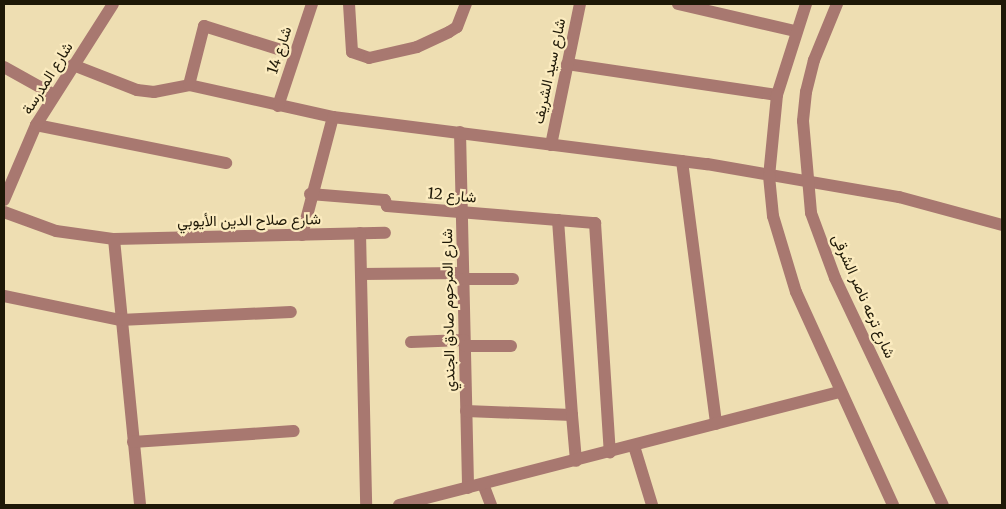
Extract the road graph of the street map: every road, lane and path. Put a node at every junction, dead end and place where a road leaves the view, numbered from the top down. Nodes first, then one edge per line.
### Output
1 (113, 4) edge
2 (312, 4) edge
3 (348, 4) edge
4 (466, 4) edge
5 (580, 4) edge
6 (678, 4) edge
7 (806, 4) edge
8 (837, 4) edge
9 (795, 31) junction
10 (294, 54) junction
11 (567, 64) junction
12 (73, 65) junction
13 (4, 66) edge
14 (189, 85) junction
15 (54, 95) junction
16 (778, 96) junction
17 (278, 106) junction
18 (333, 117) junction
19 (36, 125) junction
20 (460, 132) junction
21 (550, 145) junction
22 (682, 161) junction
23 (226, 163) dead end
24 (769, 176) junction
25 (806, 182) junction
26 (5, 194) edge
27 (310, 194) junction
28 (4, 212) edge
29 (462, 212) junction
30 (558, 220) junction
31 (1002, 225) edge
32 (360, 233) junction
33 (386, 233) dead end
34 (302, 235) junction
35 (114, 239) junction
36 (361, 274) junction
37 (463, 276) junction
38 (513, 279) dead end
39 (4, 296) edge
40 (291, 312) dead end
41 (120, 320) junction
42 (410, 342) dead end
43 (465, 343) junction
44 (511, 346) dead end
45 (838, 392) junction
46 (466, 411) junction
47 (572, 415) junction
48 (716, 424) junction
49 (294, 431) dead end
50 (133, 442) junction
51 (634, 446) junction
52 (610, 452) junction
53 (576, 461) junction
54 (484, 484) junction
55 (468, 488) junction
56 (140, 505) edge
57 (366, 505) edge
58 (399, 505) edge
59 (491, 505) edge
60 (652, 505) edge
61 (893, 505) edge
62 (943, 505) edge

1 - 12 street, شارع المدرسة
2 - 10 street, شارع 14
3 - 4 street
5 - 11 street, شارع سيد الشريف
6 - 9 street
7 - 9 street
8 - 25 street, شارع ترعه ناصر الشرقى
9 - 16 street
10 - 14 street
10 - 17 street, شارع 14
11 - 16 street
11 - 21 street, شارع سيد الشريف
12 - 14 street
12 - 15 street, شارع المدرسة
13 - 15 street
14 - 17 street
15 - 19 street, شارع المدرسة
16 - 24 street
17 - 18 street
18 - 20 street
18 - 27 street
19 - 23 street
19 - 26 street, شارع المدرسة
20 - 21 street
20 - 29 street, شارع المرحوم صادق الجندي
21 - 22 street
22 - 24 street
22 - 48 street
24 - 25 street
24 - 45 street
25 - 31 street
25 - 62 street, شارع ترعه ناصر الشرقى
27 - 29 street, شارع 12
27 - 34 street
28 - 35 street, شارع صلاح الدين الأيوبي
29 - 30 street, شارع 12
29 - 37 street, شارع المرحوم صادق الجندي
30 - 47 street
30 - 52 street, شارع 12
32 - 33 street, شارع صلاح الدين الأيوبي
32 - 34 street, شارع صلاح الدين الأيوبي
32 - 36 street
34 - 35 street, شارع صلاح الدين الأيوبي
35 - 41 street
36 - 37 street
36 - 57 street
37 - 38 street
37 - 43 street, شارع المرحوم صادق الجندي
39 - 41 street
40 - 41 street
41 - 50 street
42 - 43 street
43 - 44 street
43 - 46 street, شارع المرحوم صادق الجندي
45 - 48 street
45 - 61 street
46 - 47 street
46 - 55 street, شارع المرحوم صادق الجندي
47 - 53 street
48 - 51 street
49 - 50 street
50 - 56 street
51 - 52 street
51 - 60 street
52 - 53 street
53 - 54 street
54 - 55 street
54 - 59 street
55 - 58 street

